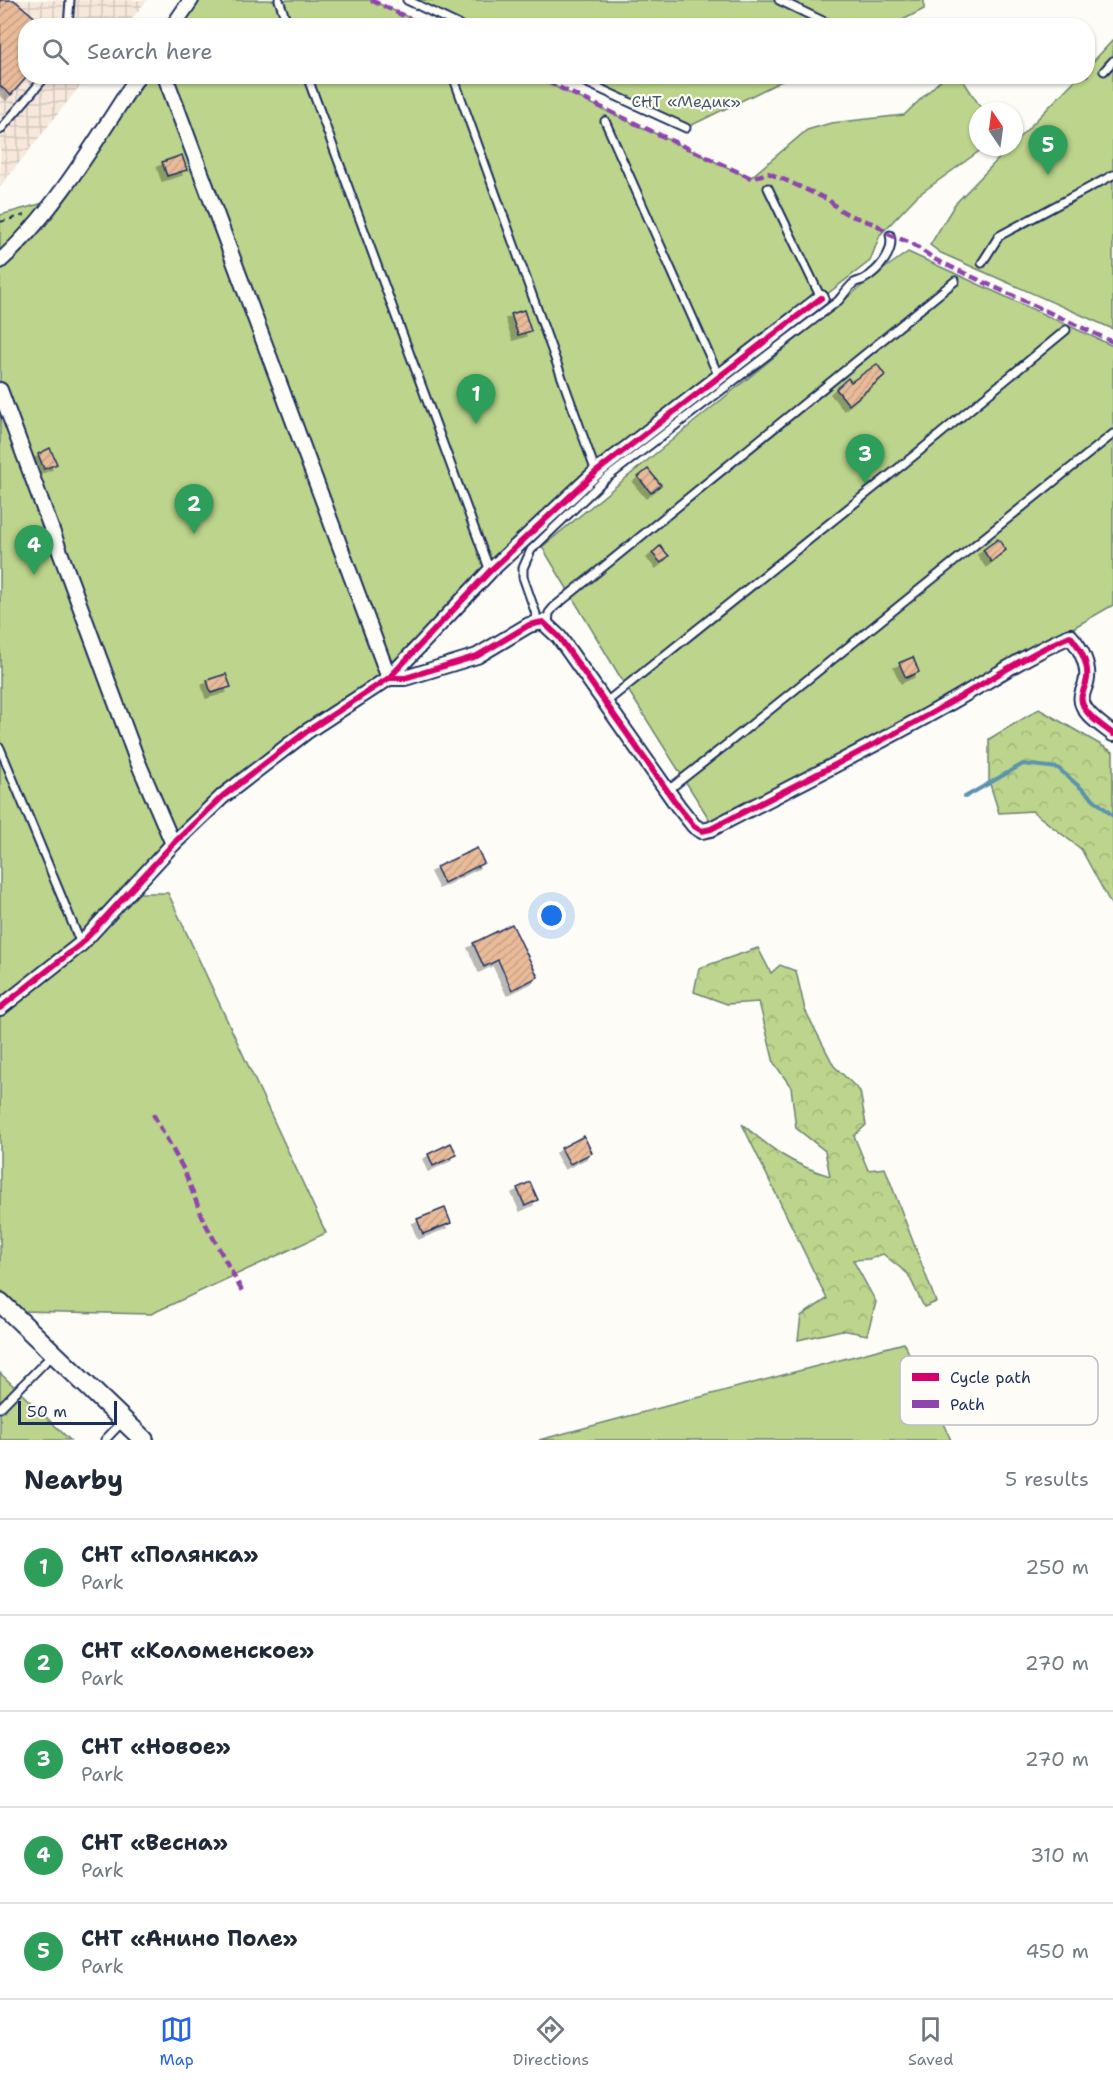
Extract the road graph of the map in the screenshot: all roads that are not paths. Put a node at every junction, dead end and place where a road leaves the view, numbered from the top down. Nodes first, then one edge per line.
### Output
1 (70, 0) edge
2 (191, 0) edge
3 (279, 0) edge
4 (407, 0) edge
5 (779, 0) edge
6 (69, 18) edge
7 (179, 18) edge
8 (285, 18) edge
9 (444, 18) edge
10 (816, 18) edge
11 (1113, 61) edge
12 (1104, 71) dead end
13 (39, 84) edge
14 (133, 84) edge
15 (168, 84) edge
16 (310, 84) edge
17 (456, 84) edge
18 (590, 84) edge
19 (605, 121) dead end
20 (686, 128) dead end
21 (0, 130) edge
22 (1113, 175) edge
23 (768, 188) dead end
24 (890, 236) dead end
25 (0, 261) edge
26 (982, 263) dead end
27 (955, 281) dead end
28 (821, 298) joint
29 (1066, 330) dead end
30 (719, 377) junction
31 (0, 390) edge
32 (1113, 434) edge
33 (596, 472) junction
34 (490, 571) junction
35 (542, 625) junction
36 (389, 678) junction
37 (604, 703) junction
38 (1113, 734) edge
39 (0, 748) edge
40 (667, 790) junction
41 (173, 844) junction
42 (81, 944) junction
43 (0, 1008) edge
44 (0, 1302) edge
45 (53, 1354) junction
46 (0, 1408) edge
47 (124, 1420) junction
48 (105, 1440) edge
49 (144, 1440) edge

1 - 6 lane
2 - 7 street
3 - 8 lane
4 - 9 lane
5 - 10 lane
11 - 12 lane
13 - 21 lane
14 - 25 street
15 - 36 street
16 - 34 lane
17 - 33 lane
18 - 20 lane
19 - 30 lane
22 - 26 lane
23 - 28 lane
24 - 35 lane
27 - 35 lane
28 - 30 street
29 - 37 lane
30 - 33 street
31 - 41 street
32 - 40 lane
33 - 34 street
34 - 36 street
35 - 36 street
35 - 37 street
36 - 41 street
37 - 40 street
38 - 40 street
39 - 42 lane
41 - 42 street
42 - 43 street
44 - 45 main road
45 - 46 lane
45 - 47 main road
47 - 48 lane
47 - 49 main road

